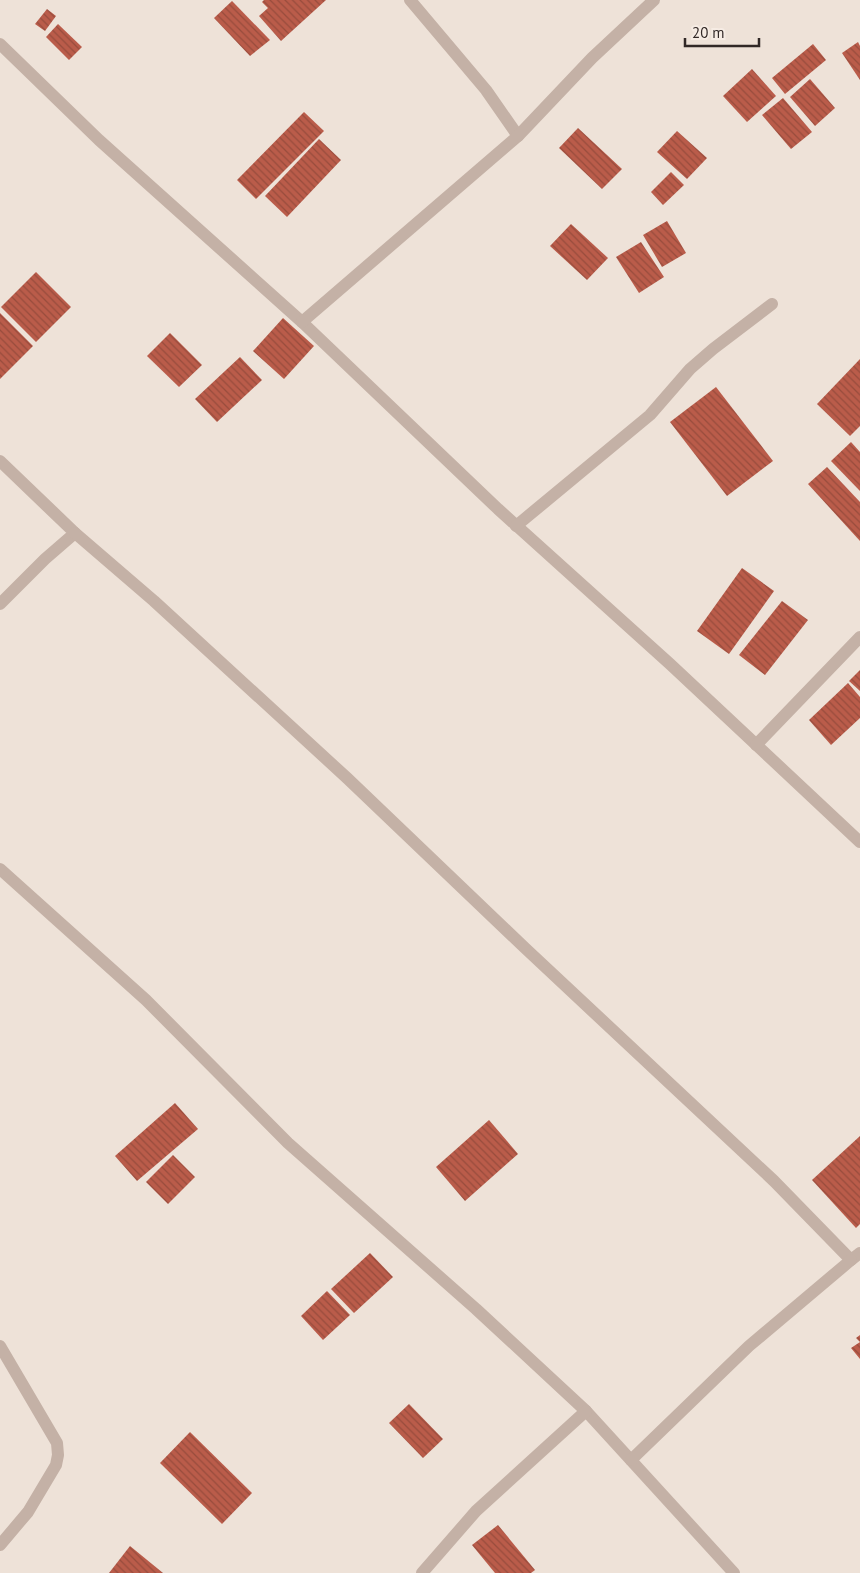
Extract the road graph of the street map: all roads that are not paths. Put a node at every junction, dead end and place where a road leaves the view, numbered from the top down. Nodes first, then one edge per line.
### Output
1 (410, 0) edge
2 (654, 0) edge
3 (0, 44) edge
4 (518, 136) junction
5 (772, 304) dead end
6 (302, 322) junction
7 (0, 461) edge
8 (516, 526) junction
9 (75, 532) junction
10 (0, 604) edge
11 (860, 637) edge
12 (756, 745) junction
13 (860, 842) edge
14 (0, 869) edge
15 (856, 1257) edge
16 (0, 1346) edge
17 (586, 1410) junction
18 (631, 1460) junction
19 (0, 1545) edge
20 (422, 1573) edge
21 (734, 1573) edge

1 - 4 street
2 - 4 street
3 - 6 street
4 - 6 street
5 - 8 street
6 - 8 street
7 - 9 street
8 - 12 street
9 - 10 street
9 - 15 street
11 - 12 street
12 - 13 street
14 - 17 street
15 - 18 street
16 - 19 street
17 - 18 street
17 - 20 street
18 - 21 street

